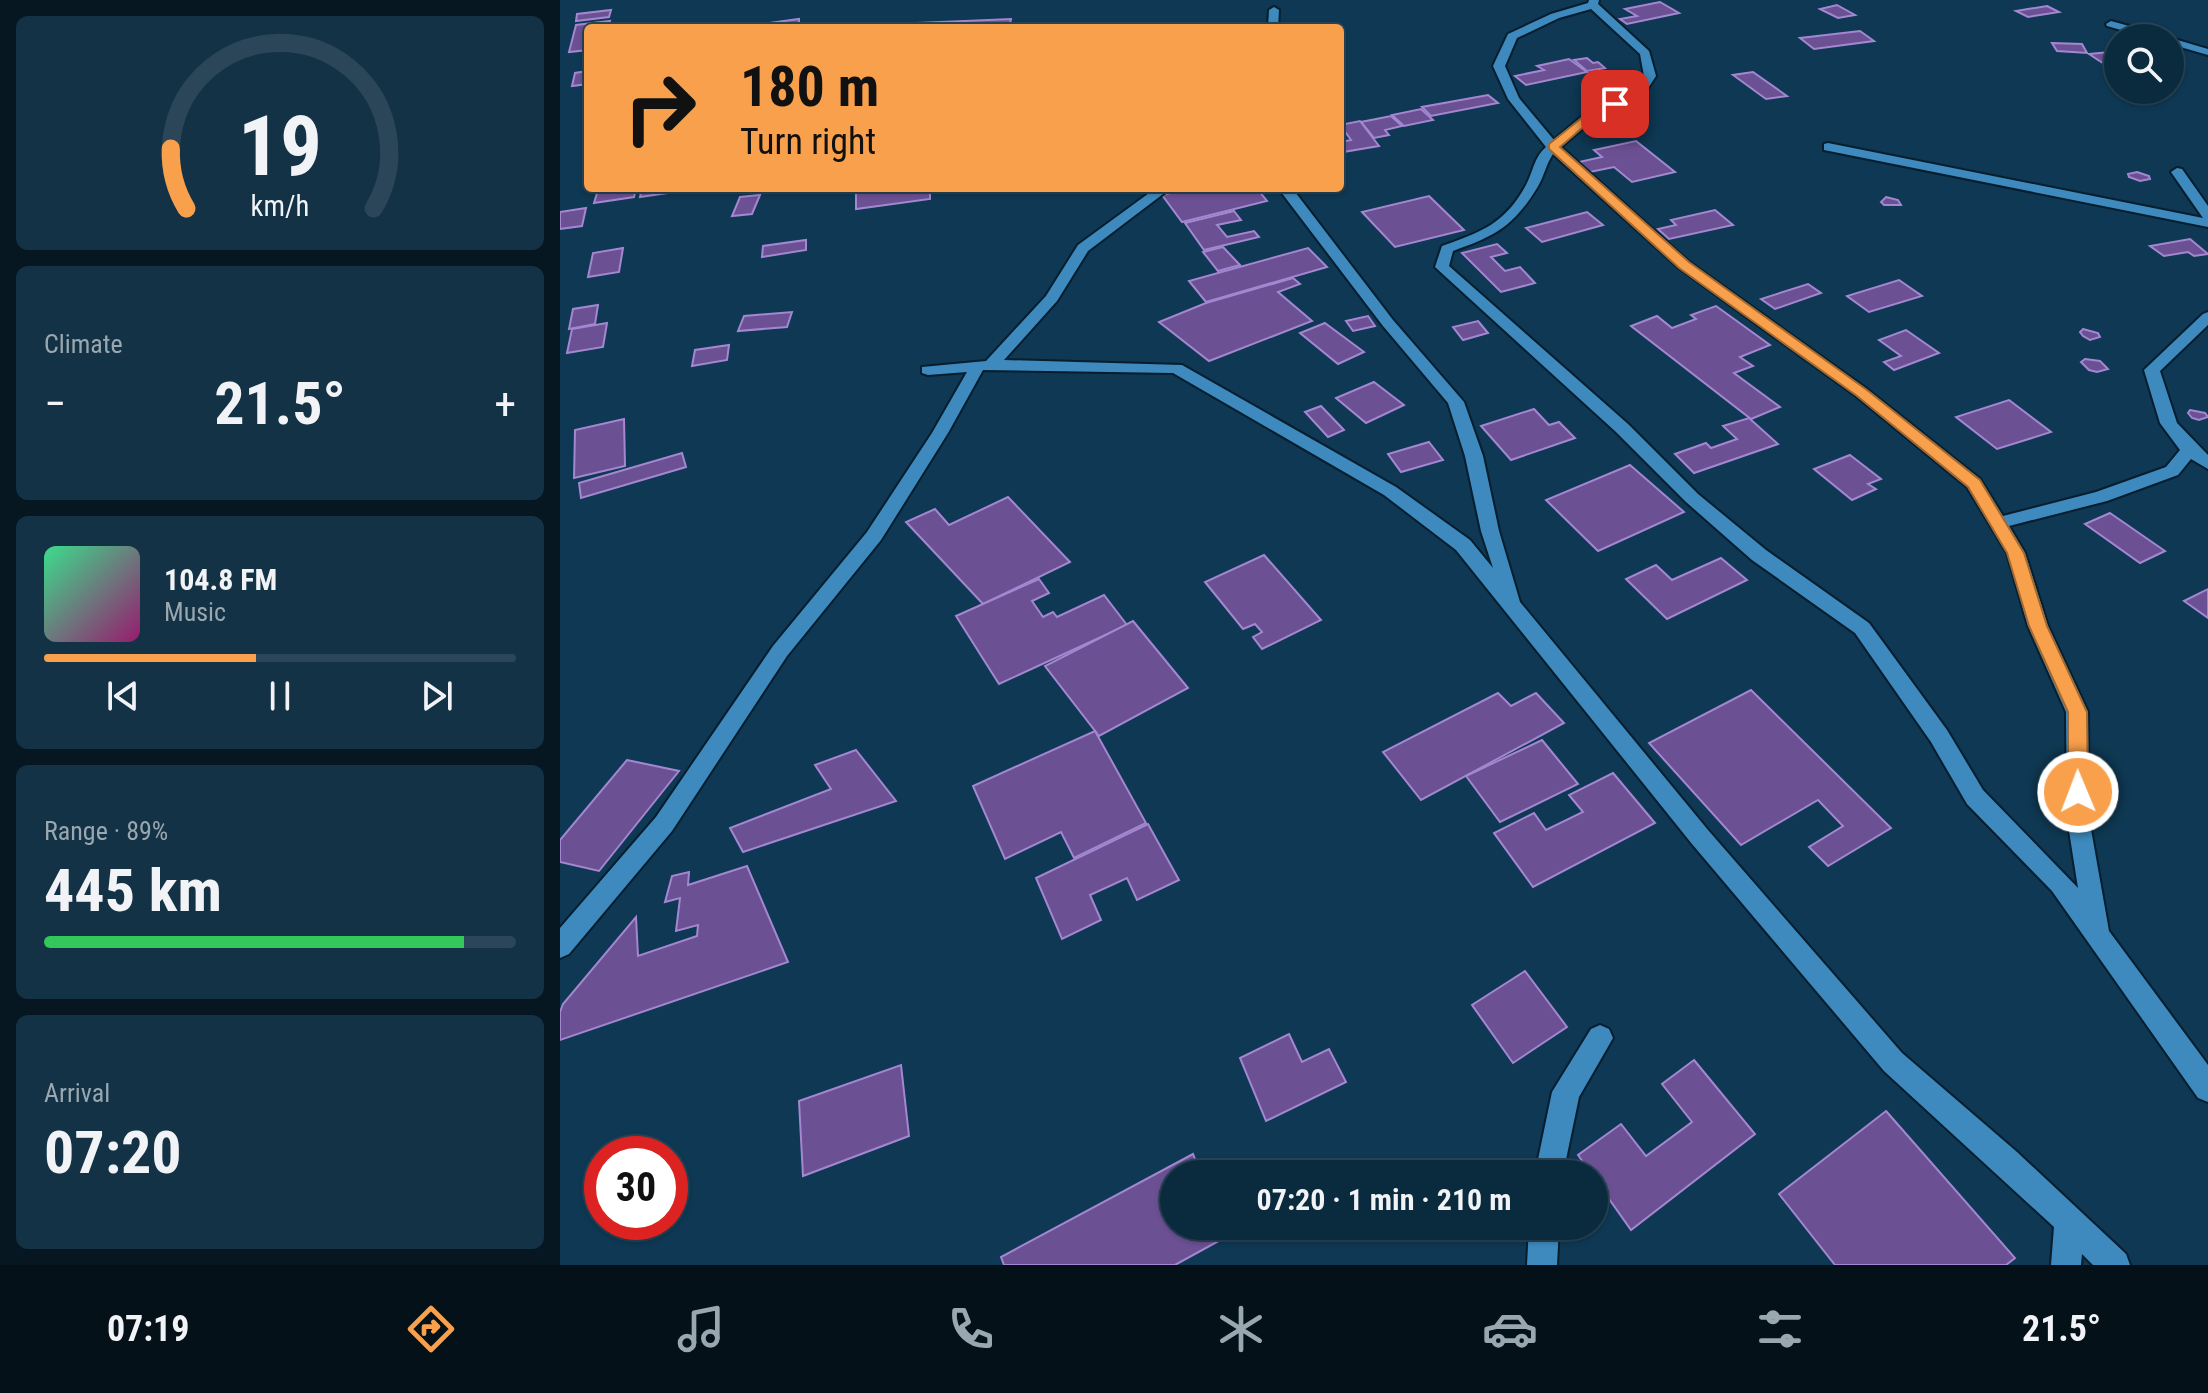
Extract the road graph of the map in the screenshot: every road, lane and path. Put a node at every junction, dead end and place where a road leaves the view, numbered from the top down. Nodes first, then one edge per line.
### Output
1 (1594, 3) edge
2 (1274, 10) dead end
3 (1273, 24) edge
4 (2184, 45) edge
5 (2208, 52) edge
6 (1553, 147) junction
7 (1828, 147) dead end
8 (2177, 172) dead end
9 (1159, 192) edge
10 (1288, 192) edge
11 (2208, 216) edge
12 (2208, 223) edge
13 (2208, 317) edge
14 (985, 366) junction
15 (928, 370) dead end
16 (2189, 450) junction
17 (2208, 463) edge
18 (1998, 523) junction
19 (1515, 610) junction
20 (2097, 934) junction
21 (560, 946) edge
22 (1600, 1038) dead end
23 (2208, 1088) edge
24 (1552, 1160) edge
25 (2069, 1221) junction
26 (1543, 1240) edge
27 (1542, 1265) edge
28 (2066, 1265) edge
29 (2115, 1265) edge

1 - 6 street
1 - 6 street
2 - 3 street
4 - 5 street
6 - 18 street
6 - 20 street
7 - 12 street
8 - 11 street
9 - 14 street
10 - 19 street
13 - 16 street
14 - 15 street
14 - 19 street
14 - 21 street
16 - 17 street
16 - 18 street
18 - 20 street
19 - 25 street
20 - 23 street
22 - 24 street
25 - 28 street
25 - 29 street
26 - 27 street

